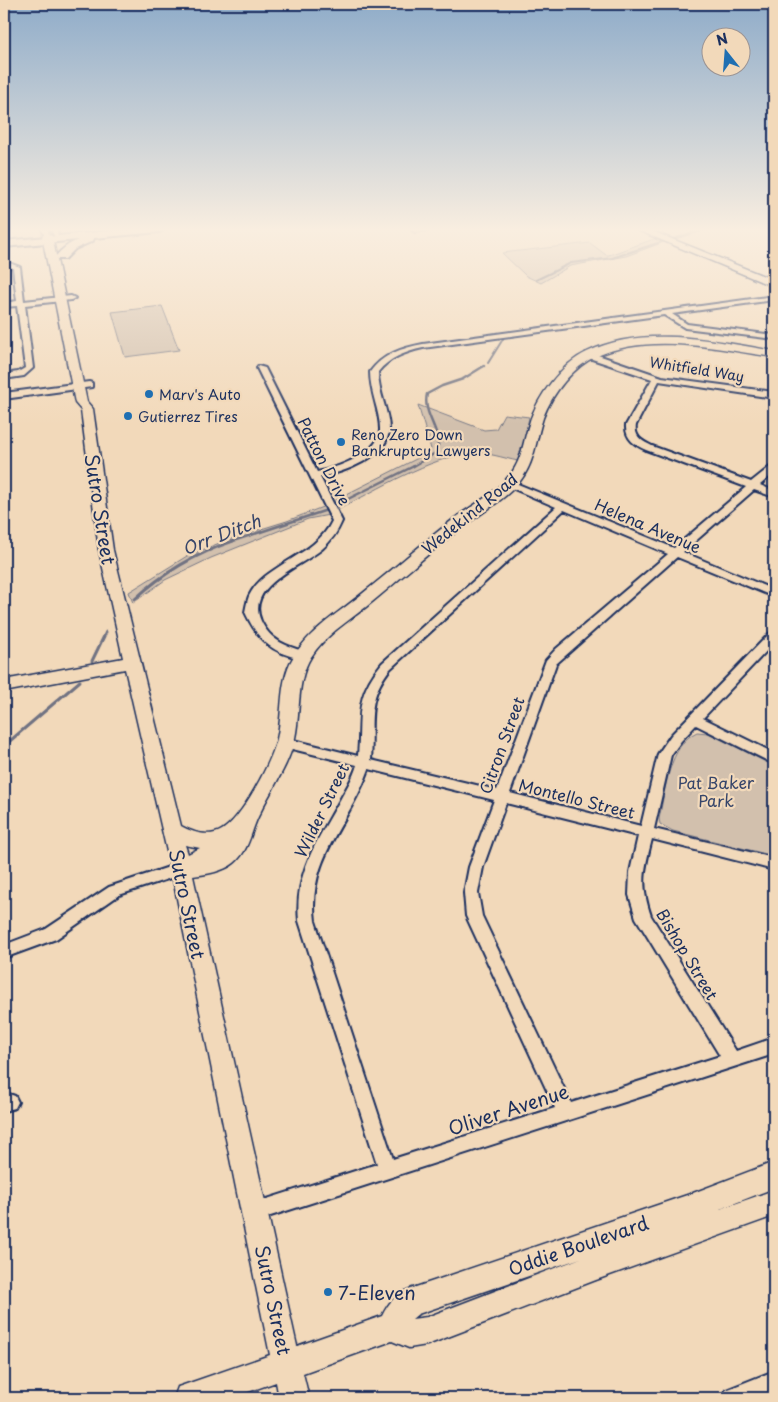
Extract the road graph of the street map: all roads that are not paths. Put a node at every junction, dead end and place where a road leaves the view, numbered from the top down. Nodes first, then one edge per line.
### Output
1 (20, 294) edge
2 (64, 294) edge
3 (65, 298) junction
4 (774, 298) edge
5 (763, 300) junction
6 (21, 304) junction
7 (774, 305) edge
8 (4, 306) edge
9 (666, 313) junction
10 (75, 315) dead end
11 (774, 337) edge
12 (774, 354) edge
13 (589, 355) junction
14 (261, 368) dead end
15 (4, 376) edge
16 (657, 378) junction
17 (85, 382) junction
18 (774, 395) edge
19 (4, 396) edge
20 (774, 468) edge
21 (315, 474) junction
22 (510, 484) junction
23 (752, 486) junction
24 (774, 494) edge
25 (563, 506) junction
26 (676, 553) junction
27 (774, 594) edge
28 (774, 636) edge
29 (303, 656) junction
30 (132, 662) junction
31 (4, 686) edge
32 (695, 719) junction
33 (285, 743) junction
34 (774, 758) edge
35 (364, 763) junction
36 (501, 798) junction
37 (247, 818) junction
38 (172, 830) junction
39 (646, 833) junction
40 (231, 834) junction
41 (774, 864) edge
42 (181, 869) junction
43 (4, 952) edge
44 (774, 1046) edge
45 (732, 1060) junction
46 (566, 1112) junction
47 (388, 1170) junction
48 (774, 1175) edge
49 (774, 1203) edge
50 (255, 1212) junction
51 (392, 1327) junction
52 (288, 1364) junction
53 (774, 1382) edge
54 (189, 1398) edge
55 (294, 1398) edge
56 (734, 1398) edge

1 - 6 street
2 - 3 main road, Sutro Street
3 - 6 street
3 - 10 main road, Sutro Street
3 - 17 main road, Sutro Street
4 - 5 street
5 - 7 street
5 - 9 street
6 - 8 street
6 - 15 street
9 - 11 street
9 - 21 street
12 - 13 main road, Wedekind Road
13 - 16 street, Whitfield Way
13 - 22 main road, Wedekind Road
14 - 21 street, Patton Drive
16 - 18 street, Whitfield Way
16 - 23 street
17 - 19 street
17 - 30 main road, Sutro Street
20 - 23 street, Citron Street
21 - 29 street, Patton Drive
22 - 25 street, Helena Avenue
22 - 29 main road, Wedekind Road
23 - 24 street
23 - 26 street, Citron Street
25 - 26 street, Helena Avenue
25 - 35 street, Wilder Street
26 - 27 street, Helena Avenue
26 - 36 street, Citron Street
28 - 32 street, Bishop Street
29 - 33 main road, Wedekind Road
30 - 31 main road
30 - 38 main road, Sutro Street
32 - 34 street
32 - 39 street, Bishop Street
33 - 35 street, Montello Street
33 - 37 main road, Wedekind Road
35 - 36 street, Montello Street
35 - 47 street, Wilder Street
36 - 39 street, Montello Street
36 - 46 street, Citron Street
37 - 40 main road, Wedekind Road
37 - 42 main road, Wedekind Road
38 - 40 main road
38 - 42 main road, Sutro Street
39 - 41 street, Montello Street
39 - 45 street, Bishop Street
40 - 42 main road, Wedekind Road
42 - 43 street, Wedekind Road
42 - 50 main road, Sutro Street
44 - 45 street, Oliver Avenue
45 - 46 street, Oliver Avenue
46 - 47 street, Oliver Avenue
47 - 50 street, Oliver Avenue
48 - 51 main road, Oddie Boulevard
49 - 51 main road, Oddie Boulevard
50 - 52 main road, Sutro Street
51 - 52 main road
52 - 54 main road
52 - 55 main road, Sutro Street
53 - 56 street

